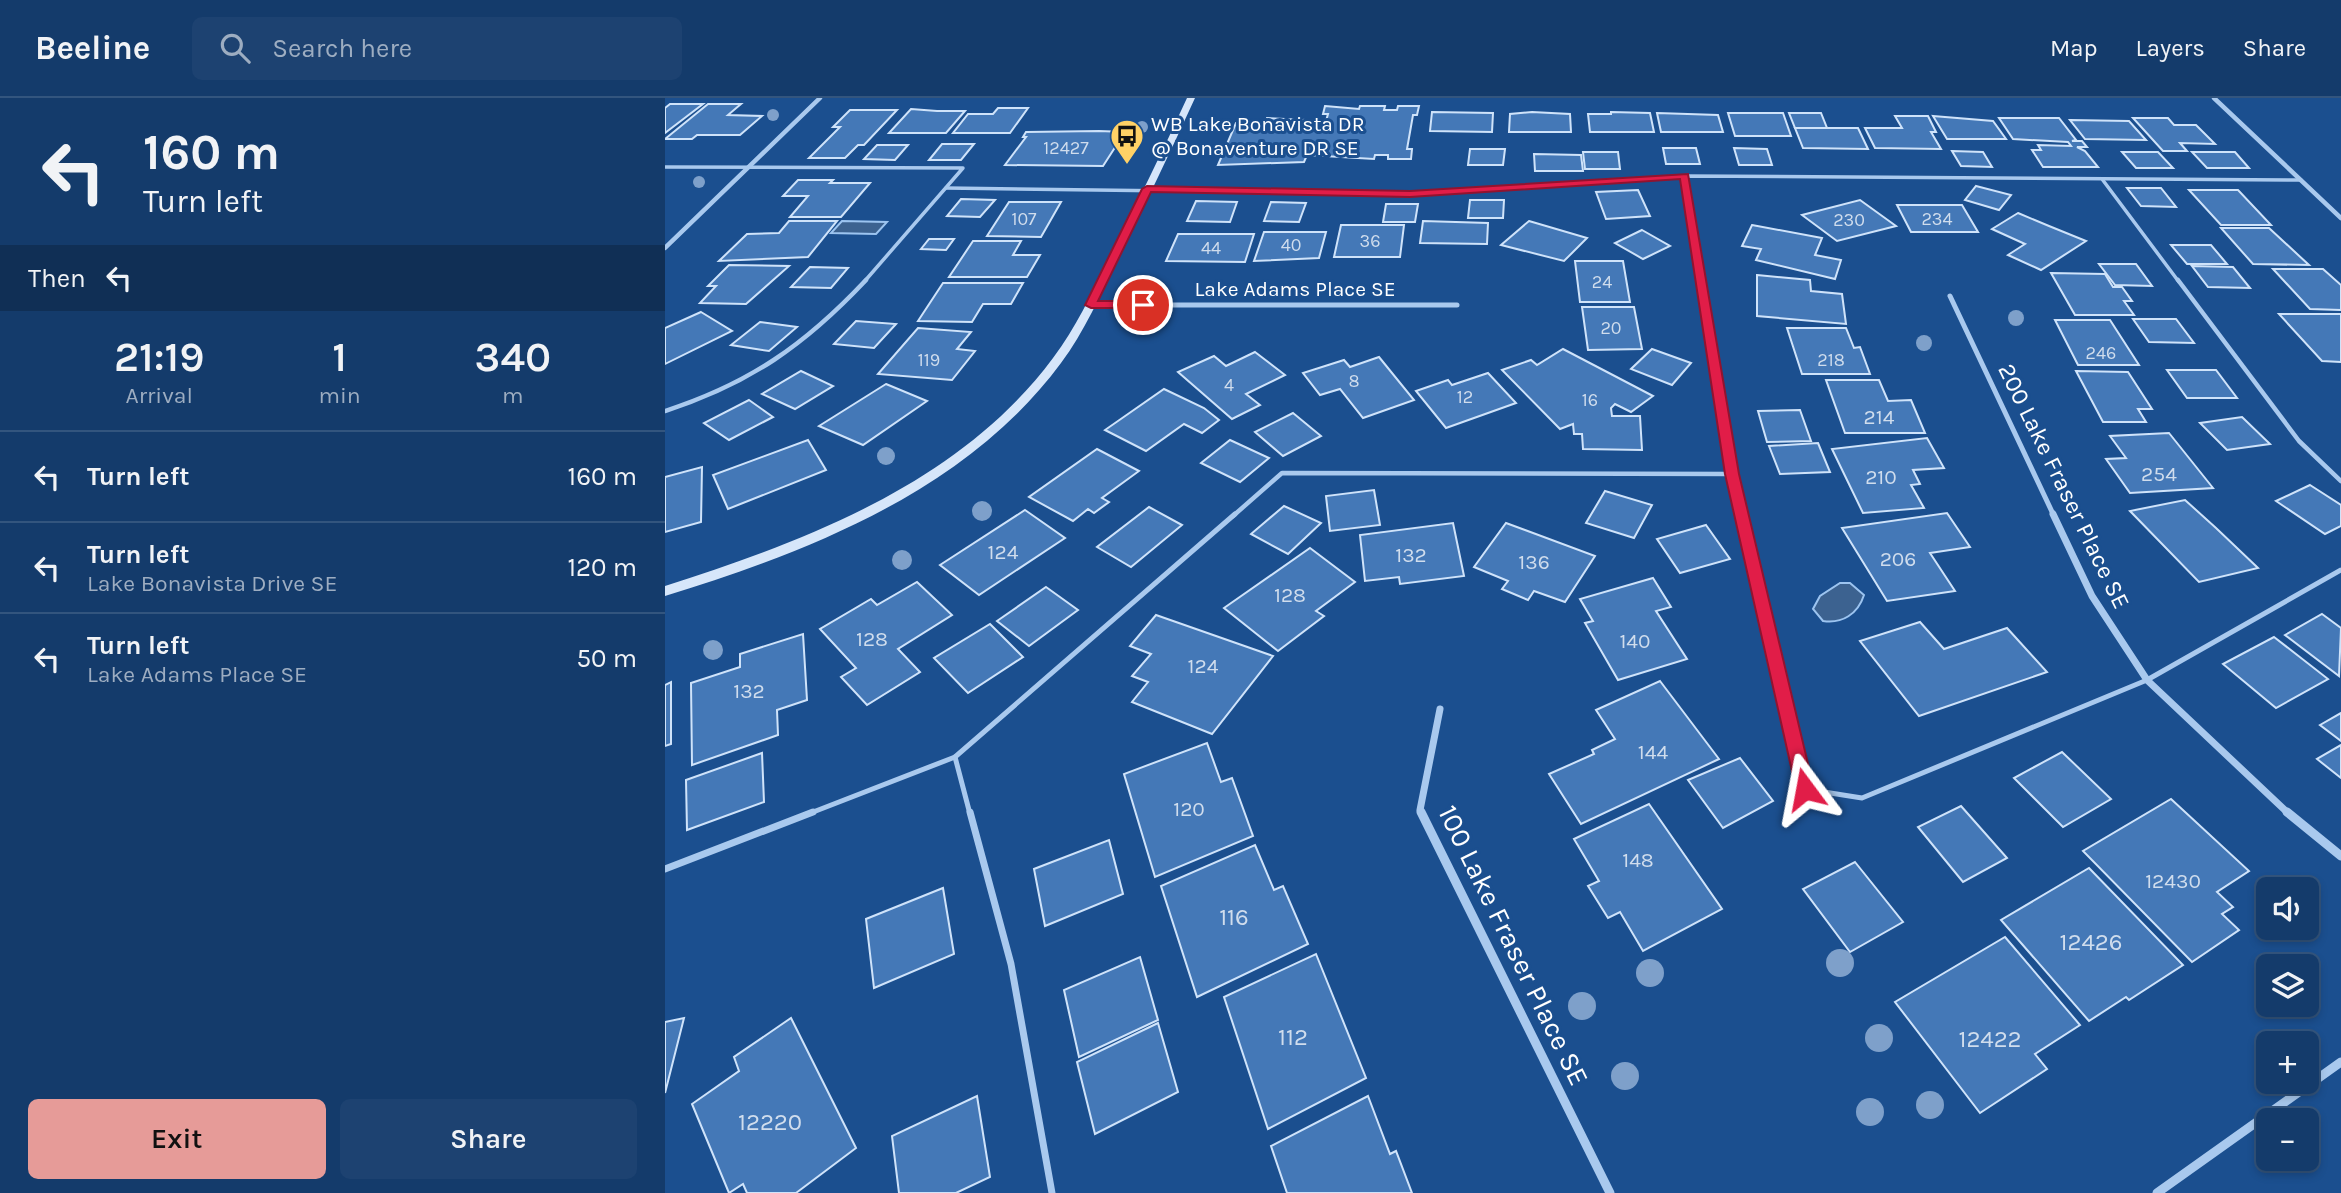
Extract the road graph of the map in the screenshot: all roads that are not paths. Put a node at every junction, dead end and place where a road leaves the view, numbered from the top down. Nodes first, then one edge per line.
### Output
1 (820, 98) edge
2 (1191, 98) edge
3 (2214, 98) edge
4 (665, 167) edge
5 (746, 168) junction
6 (1685, 176) junction
7 (2102, 179) junction
8 (2301, 180) junction
9 (946, 188) junction
10 (1147, 189) junction
11 (2340, 217) edge
12 (665, 248) edge
13 (1950, 296) dead end
14 (1091, 305) junction
15 (1457, 305) dead end
16 (665, 411) edge
17 (1732, 474) junction
18 (2341, 481) edge
19 (2341, 570) edge
20 (665, 591) edge
21 (2147, 680) junction
22 (1440, 709) dead end
23 (955, 757) junction
24 (2341, 856) edge
25 (665, 869) edge
26 (2341, 1062) edge
27 (1052, 1193) edge
28 (1610, 1193) edge
29 (2157, 1193) edge

1 - 5 street
2 - 10 street
3 - 8 street
4 - 5 lane
5 - 9 lane
5 - 12 street
6 - 7 lane
6 - 10 lane
6 - 17 lane
7 - 8 lane
7 - 18 lane
8 - 11 street
9 - 10 lane
9 - 16 lane
10 - 14 street
13 - 21 street, 200 Lake Fraser Place SE
14 - 15 street, Lake Adams Place SE
14 - 20 street
17 - 21 lane
17 - 23 lane
19 - 21 lane
21 - 24 street, 200 Lake Fraser Place SE
22 - 28 street, 100 Lake Fraser Place SE
23 - 25 lane
23 - 27 lane
26 - 29 street

